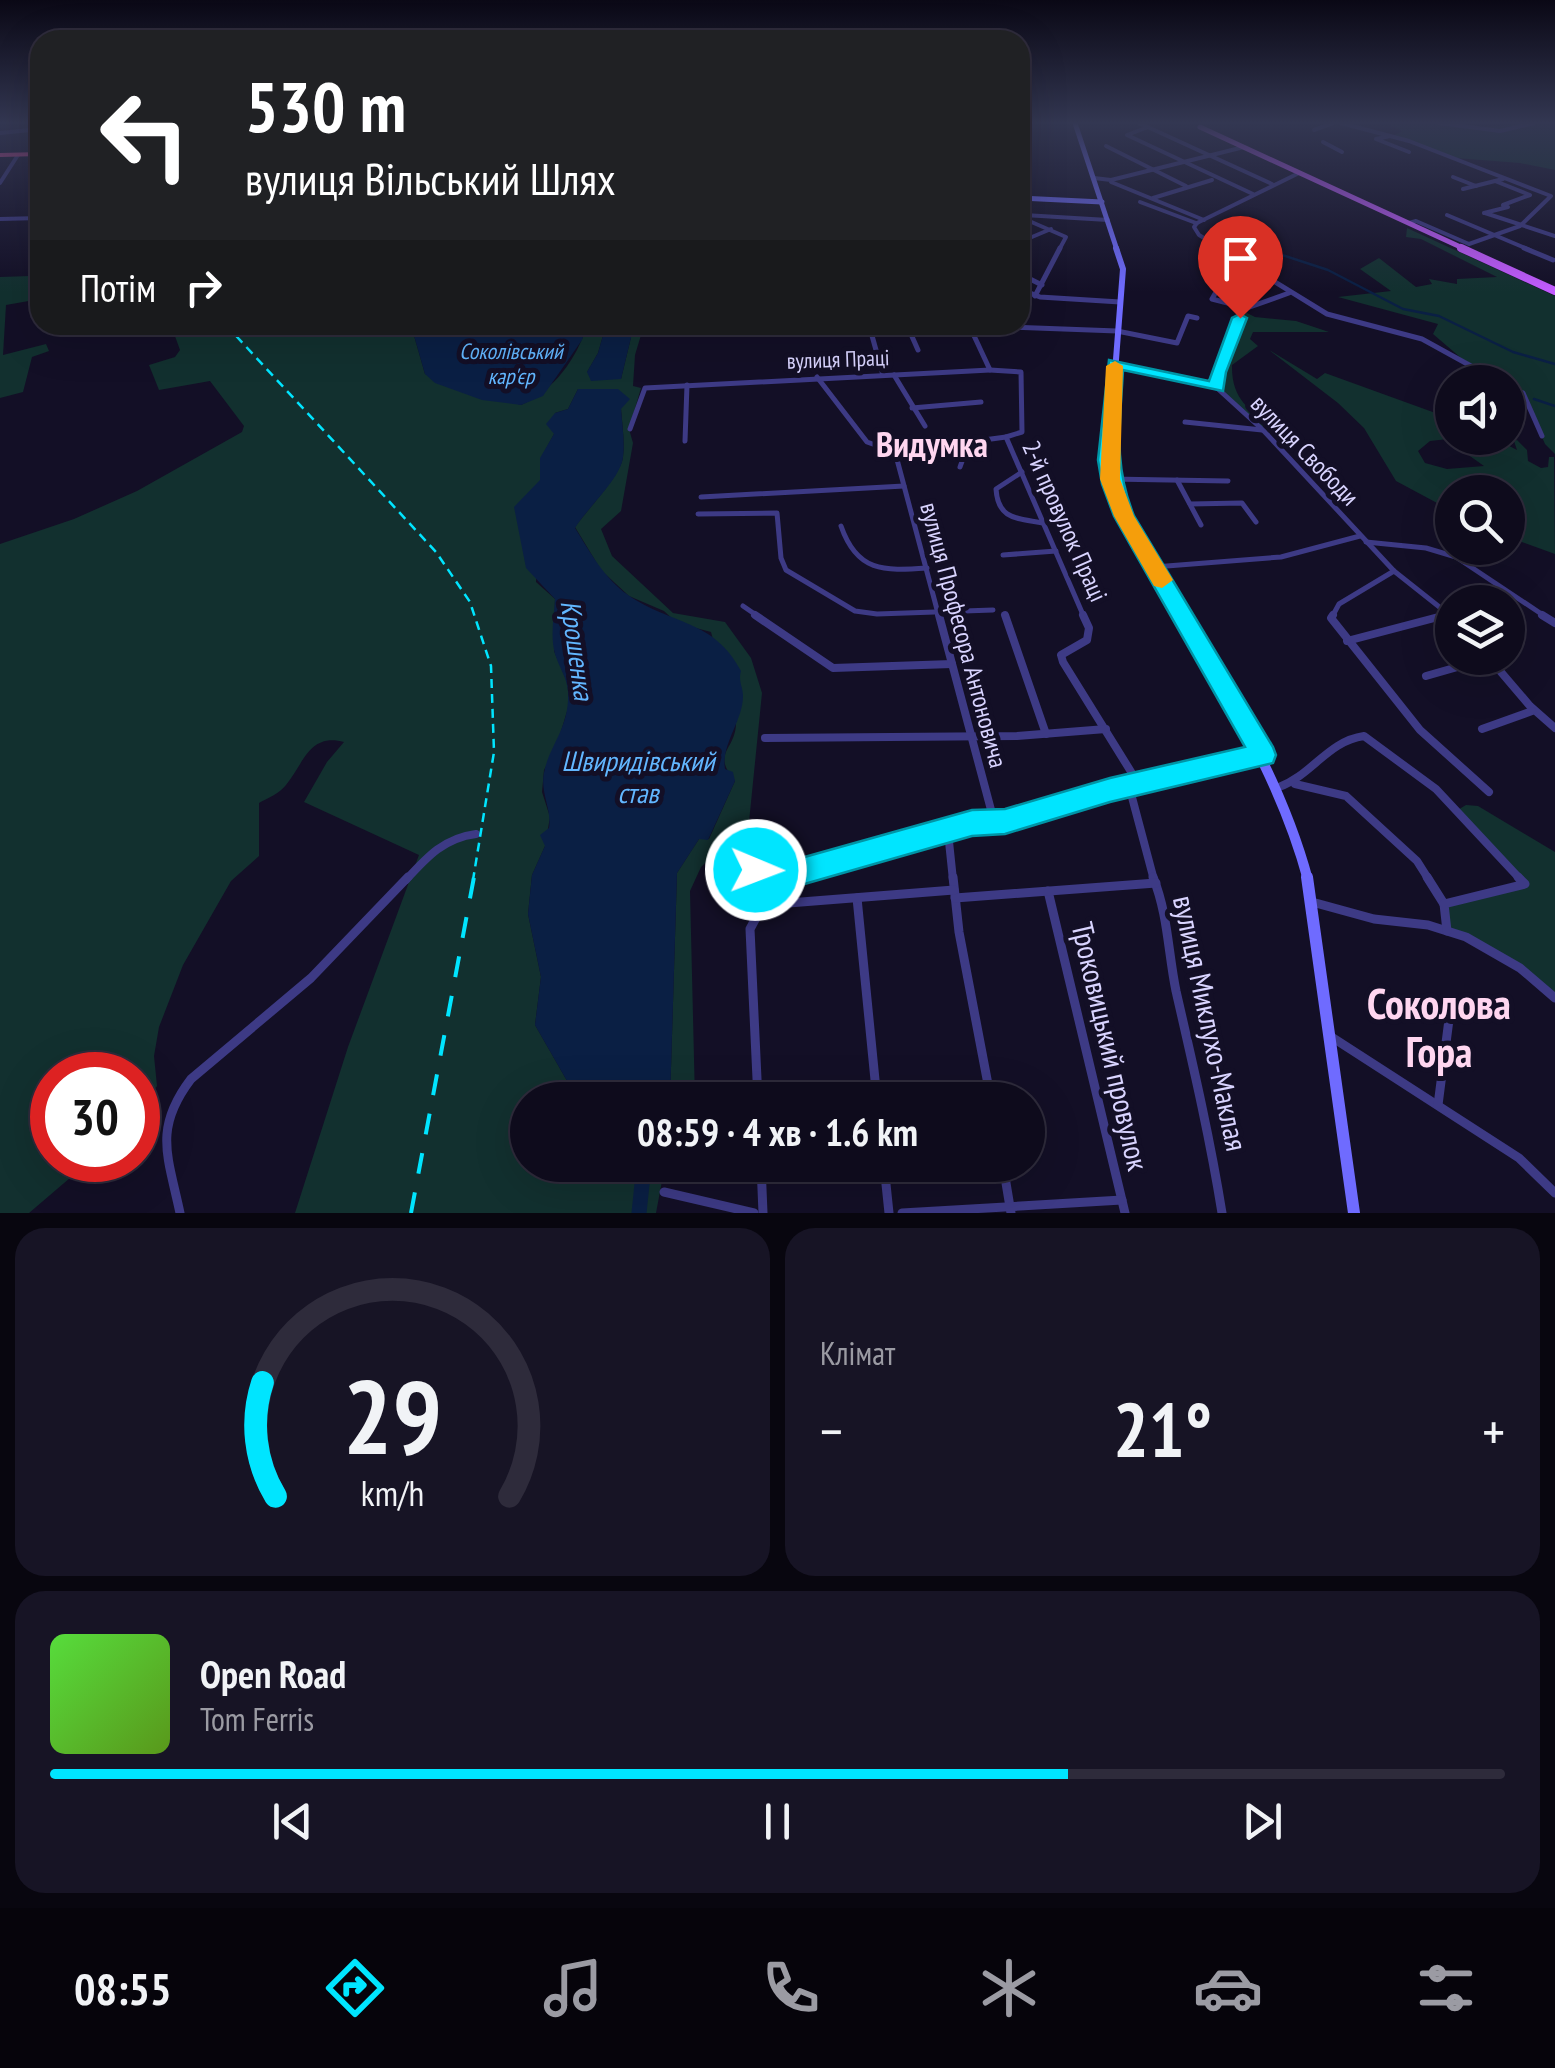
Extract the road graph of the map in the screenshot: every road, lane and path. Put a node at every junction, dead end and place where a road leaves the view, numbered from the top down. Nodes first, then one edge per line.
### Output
1 (1095, 180) edge
2 (1105, 180) edge
3 (1172, 180) edge
4 (1212, 180) edge
5 (1217, 180) edge
6 (1262, 180) edge
7 (1283, 180) edge
8 (1313, 180) edge
9 (1460, 180) edge
10 (1499, 180) edge
11 (1509, 180) edge
12 (1494, 181) junction
13 (1272, 184) junction
14 (1186, 186) junction
15 (1476, 186) junction
16 (1463, 189) dead end
17 (1253, 194) junction
18 (1030, 198) edge
19 (1151, 199) junction
20 (1102, 202) junction
21 (1140, 202) dead end
22 (1492, 205) dead end
23 (1502, 209) junction
24 (1030, 216) edge
25 (1447, 216) dead end
26 (30, 218) edge
27 (0, 219) edge
28 (1030, 220) edge
29 (1108, 220) junction
30 (1200, 221) junction
31 (1409, 224) junction
32 (1522, 225) junction
33 (1052, 229) junction
34 (1492, 236) junction
35 (1555, 236) edge
36 (1030, 238) edge
37 (1553, 260) edge
38 (1253, 270) junction
39 (1030, 279) edge
40 (1042, 286) junction
41 (1555, 291) edge
42 (1290, 293) junction
43 (1030, 294) edge
44 (1036, 296) junction
45 (1120, 302) junction
46 (1244, 308) junction
47 (1197, 318) dead end
48 (1030, 328) edge
49 (1117, 331) junction
50 (872, 335) edge
51 (911, 335) edge
52 (974, 335) edge
53 (918, 350) dead end
54 (1115, 363) junction
55 (1469, 365) edge
56 (990, 370) junction
57 (1021, 372) joint
58 (883, 375) junction
59 (894, 375) junction
60 (817, 376) junction
61 (687, 385) junction
62 (1217, 388) junction
63 (1525, 398) edge
64 (981, 402) dead end
65 (912, 408) junction
66 (1185, 422) dead end
67 (925, 426) dead end
68 (630, 428) dead end
69 (1263, 430) junction
70 (1542, 436) dead end
71 (1006, 437) junction
72 (685, 441) dead end
73 (960, 466) dead end
74 (1022, 472) junction
75 (1110, 479) junction
76 (1176, 480) junction
77 (1228, 480) dead end
78 (904, 486) junction
79 (701, 497) dead end
80 (1190, 504) junction
81 (698, 514) dead end
82 (1256, 522) dead end
83 (1045, 524) junction
84 (841, 526) dead end
85 (1201, 526) dead end
86 (1363, 539) junction
87 (1056, 550) junction
88 (1003, 554) dead end
89 (1154, 566) junction
90 (927, 568) junction
91 (1394, 571) junction
92 (1435, 603) edge
93 (743, 606) dead end
94 (992, 610) dead end
95 (938, 612) junction
96 (1005, 614) dead end
97 (1435, 619) edge
98 (1555, 622) edge
99 (1087, 640) joint
100 (1347, 641) junction
101 (952, 664) junction
102 (1435, 673) edge
103 (1505, 675) edge
104 (1426, 676) dead end
105 (1532, 711) junction
106 (1106, 728) junction
107 (1555, 728) edge
108 (1482, 729) dead end
109 (1046, 734) junction
110 (970, 735) junction
111 (765, 738) dead end
112 (1263, 755) junction
113 (1294, 784) junction
114 (1133, 785) junction
115 (1279, 787) junction
116 (1489, 792) dead end
117 (994, 820) junction
118 (948, 832) junction
119 (476, 834) dead end
120 (777, 841) dead end
121 (1156, 884) junction
122 (1048, 890) junction
123 (954, 894) junction
124 (857, 898) junction
125 (1312, 902) junction
126 (1444, 904) junction
127 (1447, 931) junction
128 (1555, 998) edge
129 (1452, 1004) dead end
130 (1329, 1035) junction
131 (757, 1082) edge
132 (876, 1082) edge
133 (988, 1082) edge
134 (1438, 1104) junction
135 (762, 1182) edge
136 (886, 1182) edge
137 (1005, 1182) edge
138 (664, 1192) dead end
139 (1555, 1193) edge
140 (1122, 1200) junction
141 (1010, 1210) edge
142 (180, 1213) edge
143 (754, 1213) edge
144 (763, 1213) edge
145 (889, 1213) edge
146 (902, 1213) edge
147 (1125, 1213) edge
148 (1222, 1213) edge
149 (1354, 1213) edge

1 - 20 street
2 - 19 street
3 - 14 street
4 - 14 street
5 - 17 street
6 - 13 street
7 - 13 street
8 - 31 main road
9 - 15 street
10 - 12 street
11 - 32 street
12 - 15 street
12 - 23 street
13 - 17 street
14 - 19 street
15 - 16 street
17 - 30 street
18 - 20 street
19 - 30 street
20 - 29 street
21 - 30 street
22 - 23 street
23 - 32 street
24 - 29 street
25 - 34 street
26 - 27 street
28 - 33 street
29 - 45 street
30 - 38 street
31 - 34 street
31 - 41 main road
32 - 34 street
32 - 35 street
33 - 36 street
33 - 40 street
34 - 37 street
38 - 42 street
38 - 46 street
39 - 40 street
40 - 44 street
42 - 46 street
42 - 55 street
43 - 44 street
44 - 45 street
45 - 49 street
46 - 62 street, вулиця Свободи
47 - 49 street
48 - 49 street
49 - 54 street
50 - 58 street
51 - 53 street
52 - 56 street
54 - 62 street
54 - 75 street
56 - 57 street, вулиця Праці
56 - 59 street, вулиця Праці
57 - 71 street, 2-й провулок Праці
58 - 59 street, вулиця Праці
58 - 60 street, вулиця Праці
59 - 65 street
60 - 61 street, вулиця Праці
60 - 78 street, вулиця Професора Антоновича
61 - 68 street, вулиця Праці
61 - 72 street
62 - 69 street, вулиця Свободи
63 - 70 street
64 - 65 street
65 - 67 street
66 - 69 street
69 - 86 street, вулиця Свободи
71 - 73 street
71 - 74 street, 2-й провулок Праці
74 - 83 street, 2-й провулок Праці
74 - 83 street
75 - 76 street
75 - 89 street
76 - 77 street
76 - 80 street
78 - 79 street
78 - 90 street, вулиця Професора Антоновича
80 - 82 street
80 - 85 street
81 - 95 street
83 - 87 street, 2-й провулок Праці
84 - 90 street
86 - 89 street
86 - 91 street, вулиця Свободи
86 - 98 street
87 - 88 street
87 - 99 street, 2-й провулок Праці
89 - 112 street
90 - 95 street, вулиця Професора Антоновича
91 - 92 street, вулиця Свободи
91 - 100 street
93 - 101 street
94 - 95 street
95 - 101 street, вулиця Професора Антоновича
96 - 109 street
97 - 100 street
99 - 106 street, вулиця Миклухо-Маклая
100 - 116 street
101 - 110 street, вулиця Професора Антоновича
102 - 104 street
103 - 105 street
105 - 107 street
105 - 108 street
106 - 109 street
106 - 114 street, вулиця Миклухо-Маклая
109 - 110 street
110 - 111 street
110 - 117 street, вулиця Професора Антоновича
112 - 114 street
112 - 115 street
113 - 115 street
113 - 126 street
113 - 126 street
114 - 117 street
114 - 121 street, вулиця Миклухо-Маклая
115 - 125 street
117 - 118 street
118 - 120 street
118 - 123 street
119 - 142 street
121 - 122 street
121 - 148 street, вулиця Миклухо-Маклая
122 - 123 street
122 - 140 street, Троковицький провулок
123 - 124 street
123 - 133 street
124 - 131 street
124 - 132 street
125 - 127 street
125 - 130 street
126 - 127 street
127 - 128 street
129 - 134 street
130 - 134 street
130 - 149 street
134 - 139 street
135 - 144 street
136 - 145 street
137 - 141 street
138 - 143 street
140 - 141 street
140 - 147 street, Троковицький провулок
141 - 146 street

